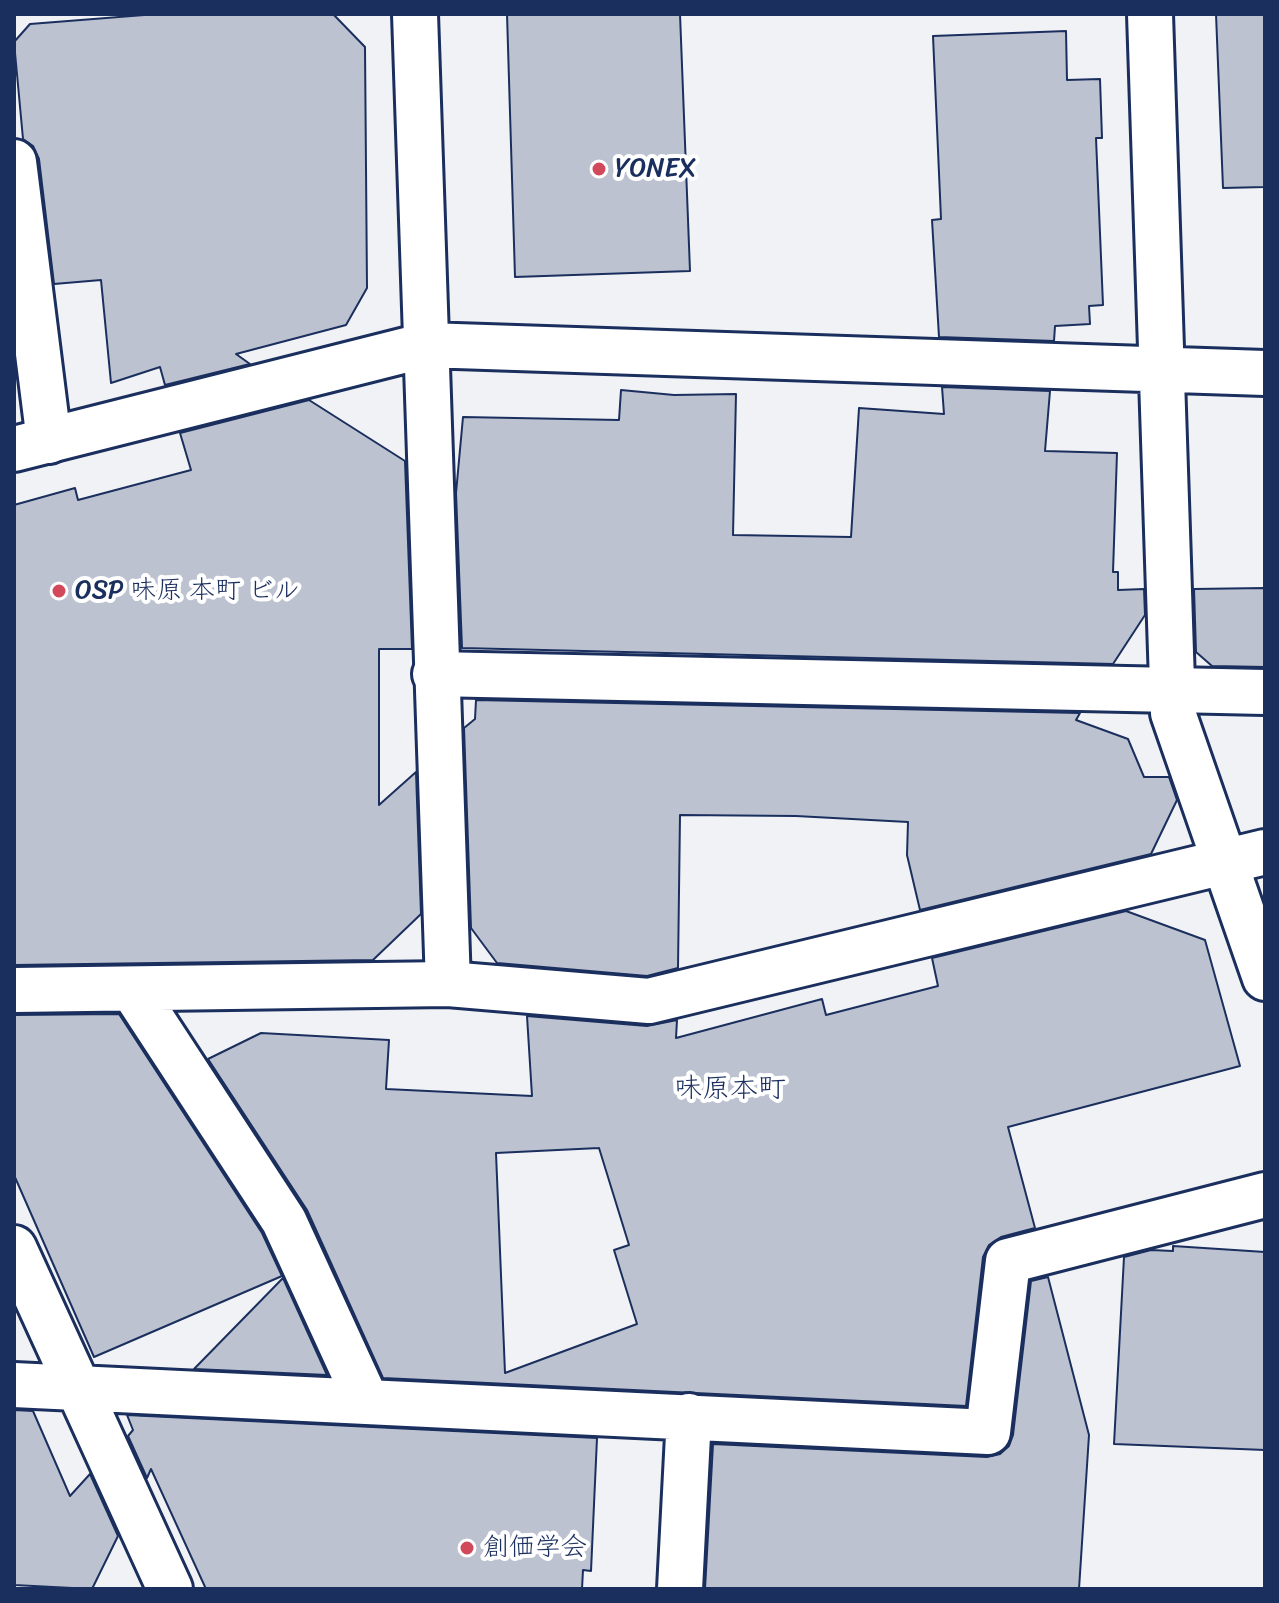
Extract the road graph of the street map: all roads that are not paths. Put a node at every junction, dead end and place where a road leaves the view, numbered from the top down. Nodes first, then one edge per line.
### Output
1 (415, 14) edge
2 (1150, 14) edge
3 (14, 162) edge
4 (426, 345) junction
5 (1163, 370) junction
6 (1265, 373) edge
7 (32, 445) edge
8 (435, 674) junction
9 (1171, 692) junction
10 (1265, 692) edge
11 (1246, 855) edge
12 (1265, 978) edge
13 (448, 984) junction
14 (14, 990) edge
15 (133, 990) junction
16 (1265, 1195) edge
17 (14, 1248) edge
18 (14, 1385) edge
19 (80, 1391) junction
20 (367, 1402) junction
21 (689, 1416) junction
22 (170, 1589) edge
23 (680, 1589) edge

1 - 4 street
2 - 5 street
3 - 7 street
4 - 5 street
4 - 7 street
4 - 8 street
5 - 6 street
5 - 9 street
8 - 9 street
8 - 13 street
9 - 10 street
9 - 11 street
11 - 12 street
11 - 13 street
13 - 15 street
14 - 15 street
15 - 20 street
16 - 21 street
17 - 19 street
18 - 19 street
19 - 20 street
19 - 22 street
20 - 21 street
21 - 23 street

